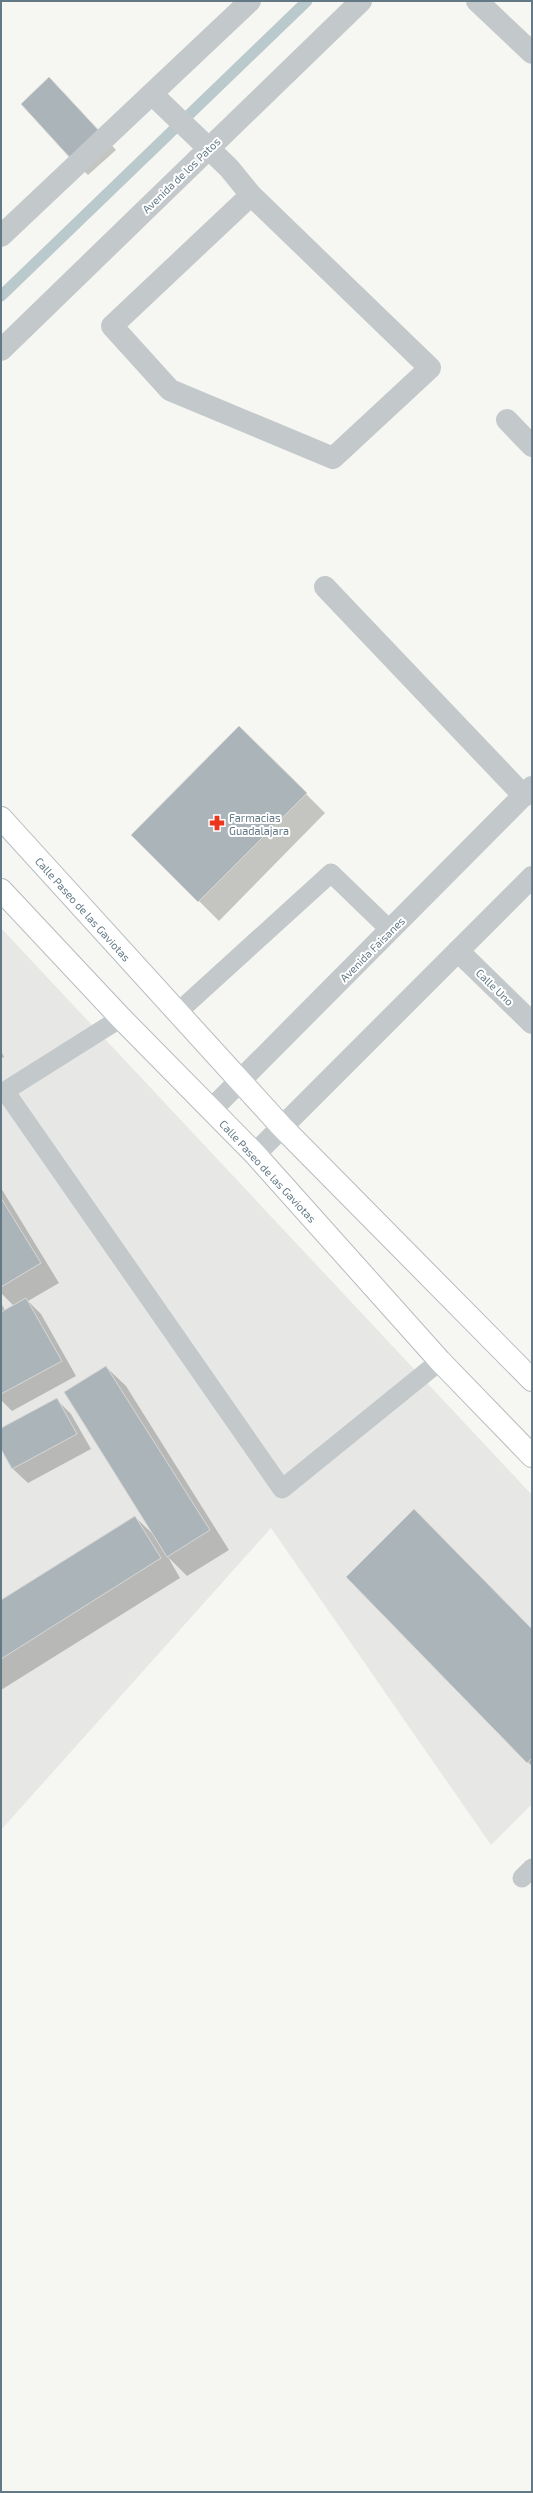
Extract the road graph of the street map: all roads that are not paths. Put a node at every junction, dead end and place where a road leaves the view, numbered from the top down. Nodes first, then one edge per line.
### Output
1 (250, 1) edge
2 (361, 1) edge
3 (477, 1) edge
4 (532, 53) edge
5 (152, 94) junction
6 (209, 148) junction
7 (251, 195) junction
8 (1, 236) edge
9 (1, 350) edge
10 (507, 420) dead end
11 (532, 446) edge
12 (324, 587) dead end
13 (528, 791) edge
14 (1, 818) edge
15 (532, 877) edge
16 (1, 890) edge
17 (390, 930) junction
18 (458, 951) junction
19 (177, 1013) junction
20 (121, 1018) junction
21 (532, 1023) edge
22 (239, 1082) junction
23 (3, 1092) edge
24 (211, 1110) junction
25 (282, 1128) junction
26 (255, 1154) junction
27 (440, 1361) junction
28 (532, 1380) edge
29 (532, 1456) edge

1 - 5 street
2 - 6 street, Avenida de los Patos
3 - 4 street
5 - 6 street
5 - 8 street
6 - 7 street
6 - 9 street, Avenida de los Patos
7 - 7 street
10 - 11 street
12 - 13 street
13 - 17 street, Avenida Faisanes
14 - 19 main road, Calle Paseo de las Gaviotas
15 - 18 street
16 - 20 main road, Calle Paseo de las Gaviotas
17 - 19 lane
17 - 22 street, Avenida Faisanes
18 - 21 street, Calle Uno
18 - 25 street
19 - 22 main road, Calle Paseo de las Gaviotas
20 - 23 lane
20 - 24 main road, Calle Paseo de las Gaviotas
22 - 24 street, Avenida Faisanes
22 - 25 main road, Calle Paseo de las Gaviotas
23 - 27 lane
24 - 26 main road, Calle Paseo de las Gaviotas
25 - 26 street
25 - 28 main road, Calle Paseo de las Gaviotas
26 - 27 main road, Calle Paseo de las Gaviotas
27 - 29 main road, Calle Paseo de las Gaviotas

